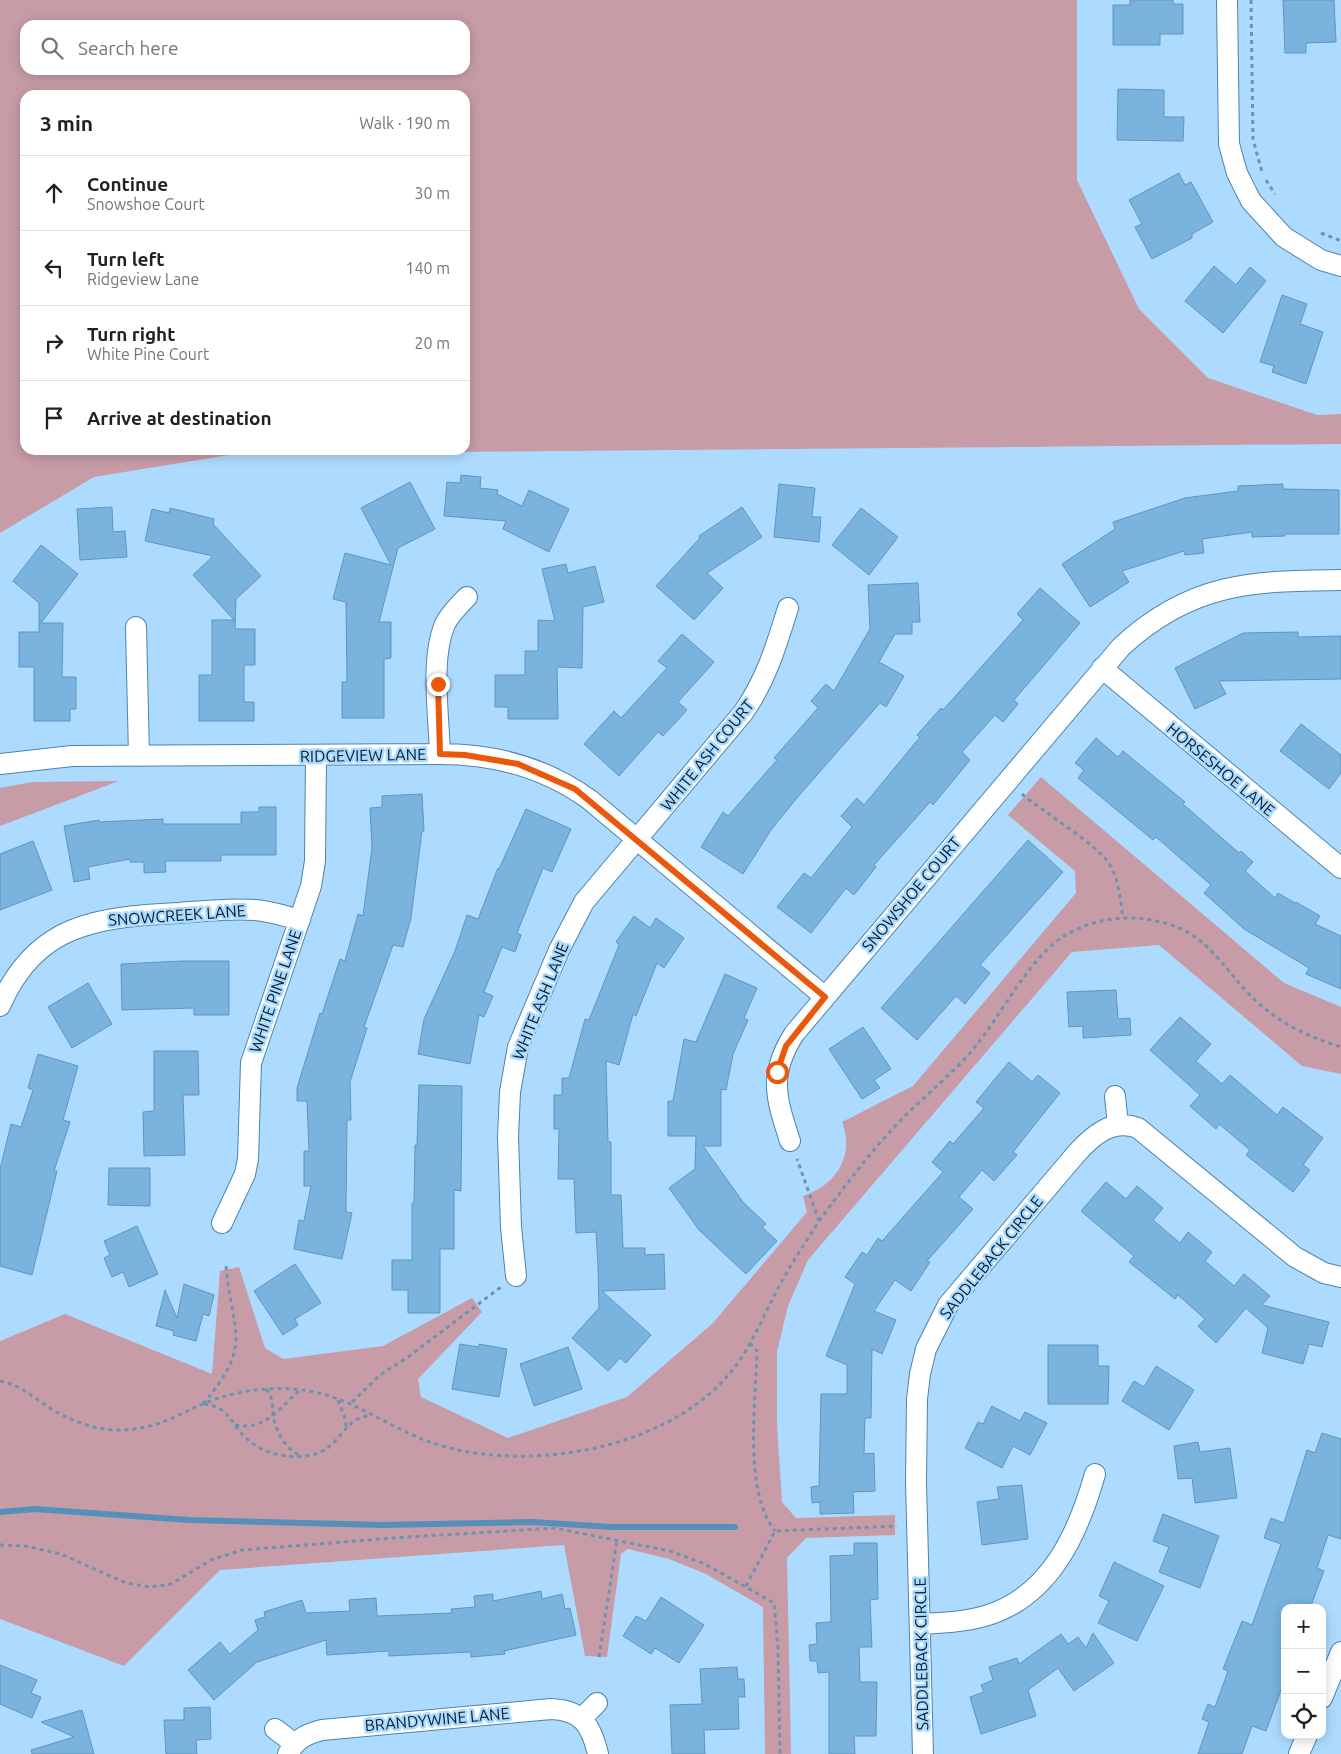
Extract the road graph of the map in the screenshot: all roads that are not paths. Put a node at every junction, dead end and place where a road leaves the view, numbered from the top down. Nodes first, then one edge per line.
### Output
1 (1227, 0) edge
2 (1341, 266) edge
3 (1341, 580) edge
4 (467, 596) dead end
5 (788, 608) dead end
6 (136, 627) dead end
7 (1102, 668) junction
8 (440, 754) junction
9 (139, 756) junction
10 (316, 756) junction
11 (0, 764) edge
12 (636, 839) junction
13 (1341, 868) edge
14 (300, 920) junction
15 (825, 997) junction
16 (0, 1006) edge
17 (1115, 1096) dead end
18 (1118, 1125) junction
19 (790, 1141) road end
20 (222, 1223) dead end
21 (516, 1276) road end
22 (1341, 1277) edge
23 (1095, 1474) dead end
24 (920, 1624) junction
25 (1341, 1652) edge
26 (1324, 1694) edge
27 (597, 1703) dead end
28 (582, 1718) junction
29 (275, 1729) dead end
30 (1305, 1739) edge
31 (292, 1749) edge
32 (598, 1754) edge
33 (923, 1754) edge
34 (1299, 1754) edge

1 - 2 street
3 - 7 street, SNOWSHOE COURT
4 - 8 street
5 - 12 street, WHITE ASH COURT
6 - 9 street
7 - 13 street, HORSESHOE LANE
7 - 15 street, SNOWSHOE COURT
8 - 10 street, RIDGEVIEW LANE
8 - 12 street, RIDGEVIEW LANE
9 - 10 street, RIDGEVIEW LANE
9 - 11 street, RIDGEVIEW LANE
10 - 14 street, WHITE PINE LANE
12 - 15 street, RIDGEVIEW LANE
12 - 21 street, WHITE ASH LANE
14 - 16 street, SNOWCREEK LANE
14 - 20 street, WHITE PINE LANE
15 - 19 street, SNOWSHOE COURT
17 - 18 street
18 - 22 street
18 - 24 street, SADDLEBACK CIRCLE
23 - 24 street
24 - 33 street, SADDLEBACK CIRCLE
25 - 26 street
27 - 28 street
28 - 31 street, BRANDYWINE LANE
28 - 32 street
29 - 31 street
30 - 34 street

